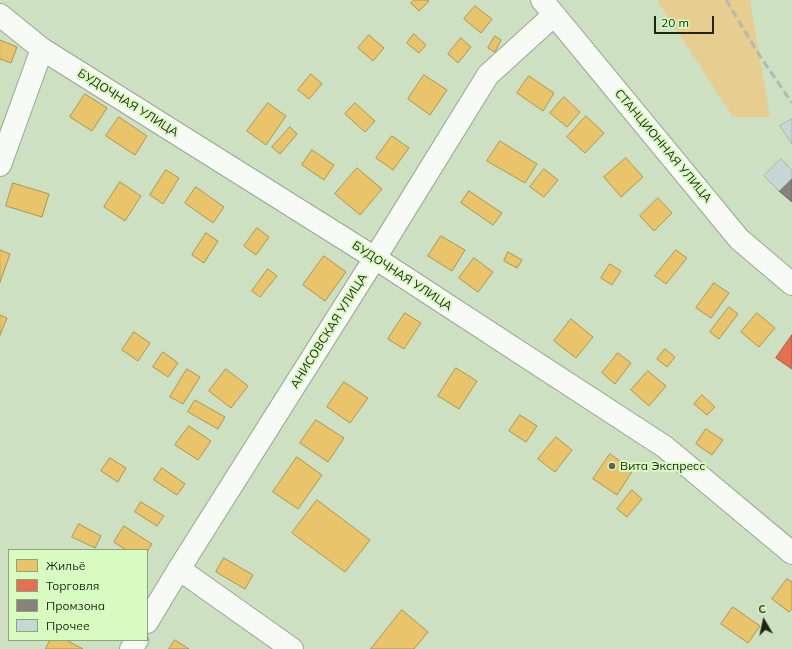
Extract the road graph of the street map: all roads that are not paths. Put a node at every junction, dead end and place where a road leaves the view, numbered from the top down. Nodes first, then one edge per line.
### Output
1 (548, 8) edge
2 (0, 15) edge
3 (42, 49) junction
4 (0, 165) edge
5 (375, 258) junction
6 (792, 284) edge
7 (792, 553) edge
8 (179, 569) junction
9 (148, 620) edge
10 (292, 649) edge

1 - 5 street, АНИСОВСКАЯ УЛИЦА
1 - 6 street, СТАНЦИОННАЯ УЛИЦА
2 - 3 street, БУДОЧНАЯ УЛИЦА
3 - 4 street
3 - 5 street, БУДОЧНАЯ УЛИЦА
5 - 7 street, БУДОЧНАЯ УЛИЦА
5 - 8 street, АНИСОВСКАЯ УЛИЦА
8 - 9 street, АНИСОВСКАЯ УЛИЦА
8 - 10 street

